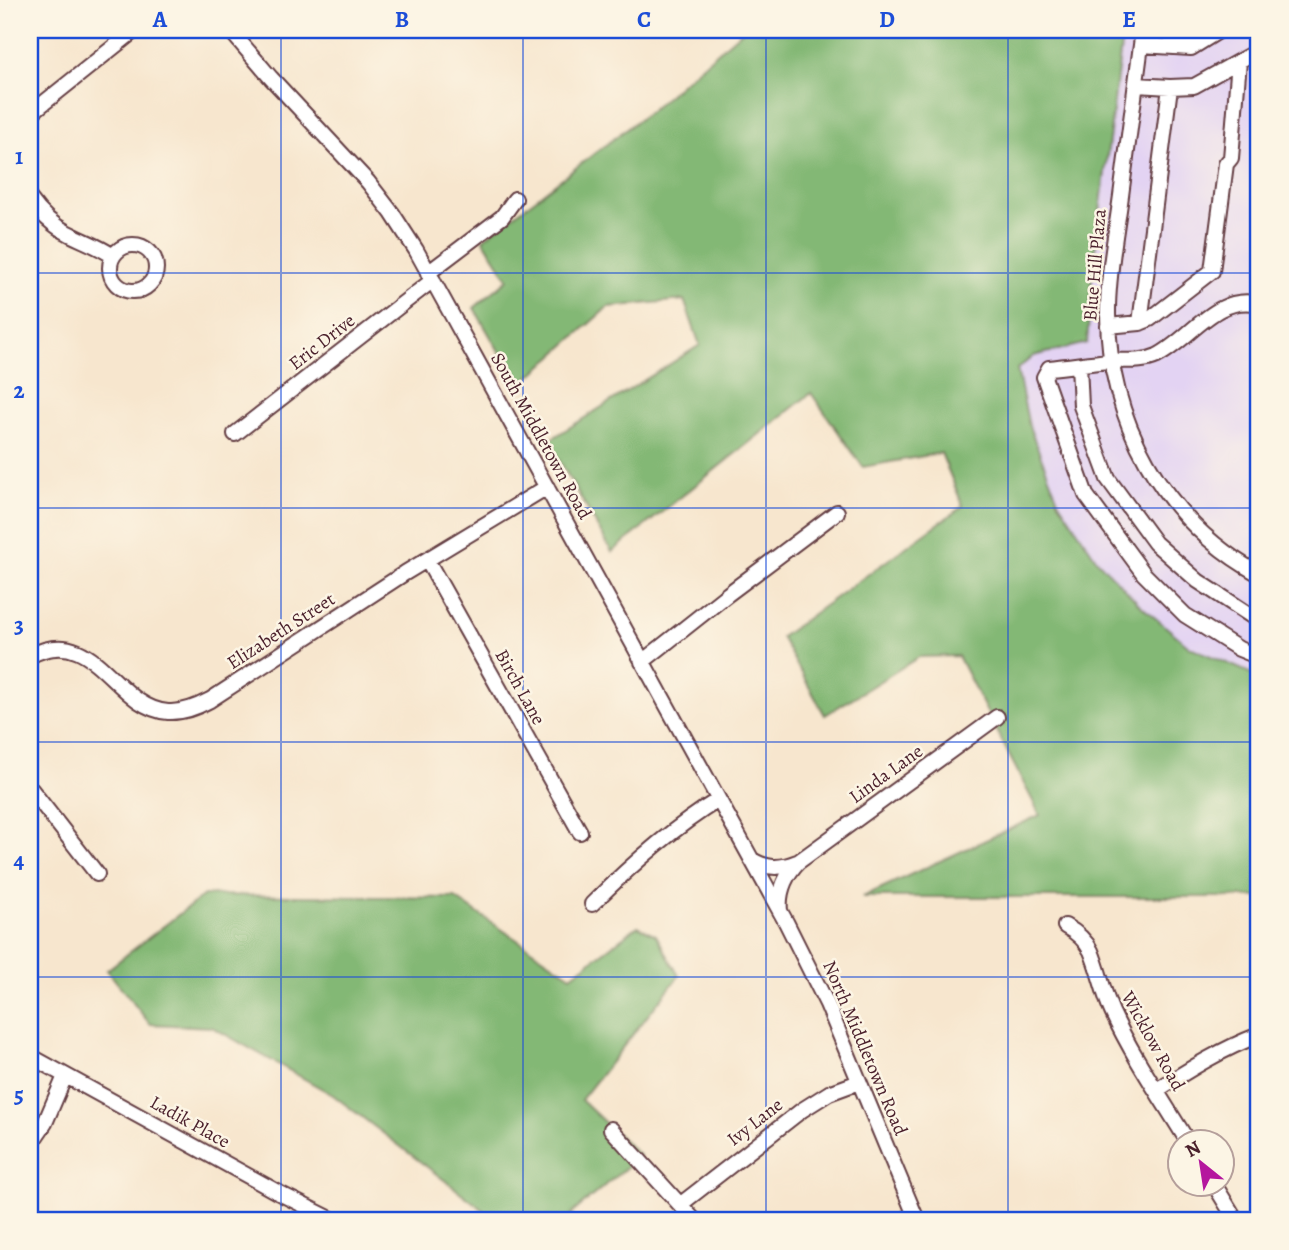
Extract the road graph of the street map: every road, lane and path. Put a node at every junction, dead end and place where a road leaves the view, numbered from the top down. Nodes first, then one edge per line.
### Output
1 (135, 30) edge
2 (230, 30) edge
3 (1143, 30) edge
4 (1177, 30) edge
5 (1220, 30) edge
6 (1141, 45) junction
7 (1175, 47) junction
8 (1259, 51) edge
9 (1240, 61) junction
10 (1136, 85) junction
11 (1170, 87) junction
12 (30, 114) edge
13 (30, 199) edge
14 (514, 200) dead end
15 (114, 256) dead end
16 (430, 276) junction
17 (1259, 304) edge
18 (1140, 323) junction
19 (1108, 326) junction
20 (1112, 361) junction
21 (1080, 365) junction
22 (234, 434) dead end
23 (547, 487) junction
24 (837, 512) dead end
25 (427, 560) junction
26 (1259, 575) edge
27 (1259, 619) edge
28 (30, 656) edge
29 (1259, 657) edge
30 (642, 662) junction
31 (998, 717) dead end
32 (30, 788) edge
33 (718, 800) junction
34 (580, 832) dead end
35 (751, 859) junction
36 (798, 862) junction
37 (97, 874) dead end
38 (770, 894) joint
39 (592, 904) dead end
40 (781, 912) junction
41 (1065, 926) dead end
42 (1259, 1035) edge
43 (30, 1056) edge
44 (65, 1076) junction
45 (859, 1082) junction
46 (1157, 1090) junction
47 (1180, 1128) edge
48 (611, 1129) dead end
49 (30, 1145) edge
50 (1223, 1198) edge
51 (681, 1204) junction
52 (333, 1220) edge
53 (694, 1220) edge
54 (917, 1220) edge
55 (1236, 1220) edge

1 - 12 street
2 - 16 street, South Middletown Road
3 - 6 street, Blue Hill Plaza
4 - 7 street
5 - 7 street
6 - 7 street
6 - 10 street, Blue Hill Plaza
8 - 9 street
9 - 11 street
9 - 18 street
10 - 11 street
10 - 19 street, Blue Hill Plaza
11 - 18 street
13 - 15 street
14 - 16 street, Eric Drive
16 - 22 street, Eric Drive
16 - 23 street, South Middletown Road
17 - 20 street
18 - 19 street
19 - 20 street, Blue Hill Plaza
20 - 21 street
20 - 26 street, Blue Hill Plaza
21 - 27 street
21 - 29 street
23 - 25 street, Elizabeth Street
23 - 30 street, South Middletown Road
24 - 30 street
25 - 28 street, Elizabeth Street
25 - 34 street, Birch Lane
30 - 33 street, South Middletown Road
31 - 36 street, Linda Lane
32 - 37 street
33 - 35 street, South Middletown Road
33 - 39 street
35 - 36 street, Linda Lane
35 - 38 street, South Middletown Road
36 - 40 street, Linda Lane
38 - 40 street, North Middletown Road
40 - 45 street, North Middletown Road
41 - 46 street, Wicklow Road
42 - 46 street
43 - 44 street, Ladik Place
44 - 49 street
44 - 52 street, Ladik Place
45 - 51 street, Ivy Lane
45 - 54 street, North Middletown Road
46 - 47 street, Wicklow Road
48 - 51 street
50 - 55 street
51 - 53 street

